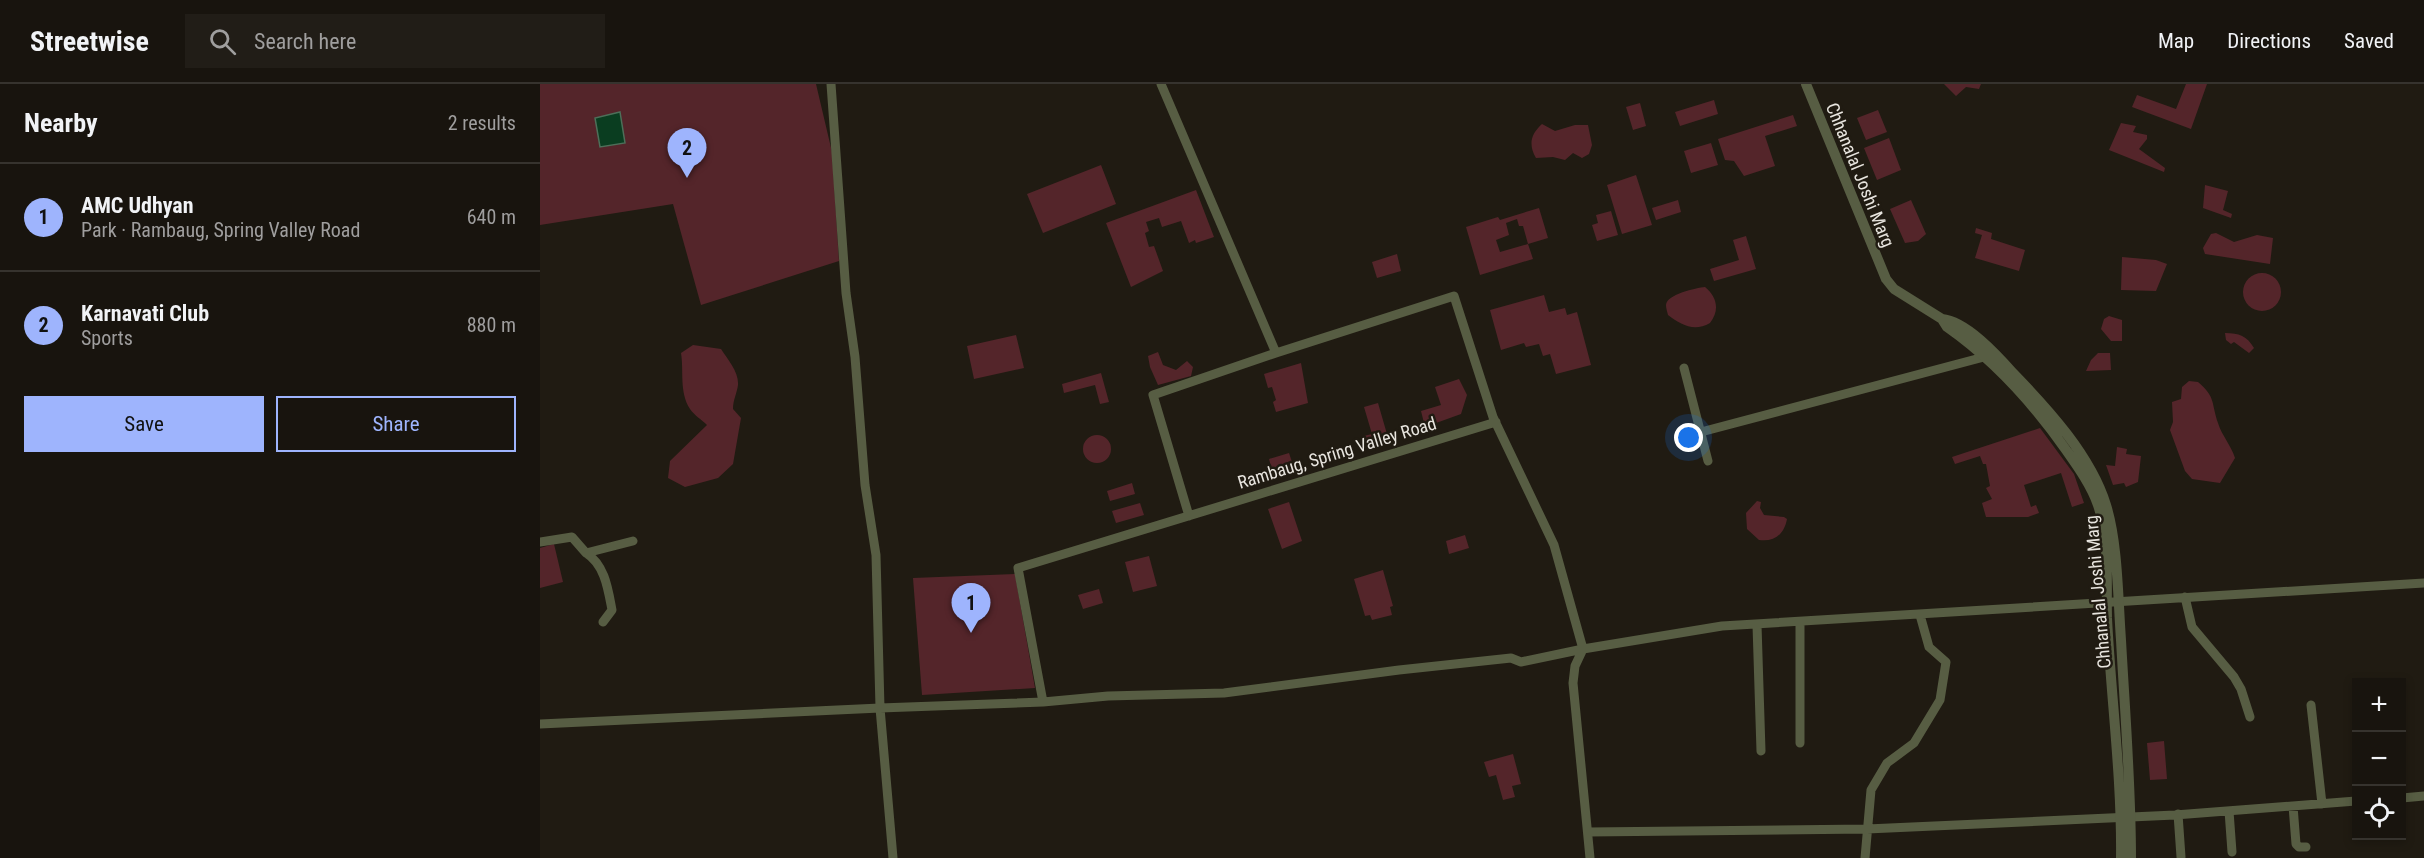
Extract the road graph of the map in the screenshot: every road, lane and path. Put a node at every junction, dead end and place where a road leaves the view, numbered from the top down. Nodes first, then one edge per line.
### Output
1 (831, 84) edge
2 (1161, 84) edge
3 (1806, 84) edge
4 (1942, 319) junction
5 (1276, 353) junction
6 (1984, 357) junction
7 (1684, 368) dead end
8 (1496, 423) junction
9 (1701, 432) junction
10 (1708, 461) dead end
11 (2101, 503) junction
12 (1189, 516) junction
13 (540, 542) edge
14 (633, 542) dead end
15 (586, 553) junction
16 (2424, 583) edge
17 (2185, 597) junction
18 (2113, 601) junction
19 (1920, 615) junction
20 (603, 622) dead end
21 (1800, 622) junction
22 (1757, 625) junction
23 (1583, 649) junction
24 (1043, 702) junction
25 (2311, 705) dead end
26 (880, 708) junction
27 (2250, 717) dead end
28 (540, 724) edge
29 (1800, 742) dead end
30 (1761, 751) dead end
31 (2424, 796) edge
32 (2406, 798) edge
33 (2352, 801) edge
34 (2322, 804) junction
35 (2293, 806) junction
36 (2229, 811) junction
37 (2178, 814) junction
38 (2126, 816) junction
39 (1867, 829) junction
40 (1588, 832) junction
41 (2306, 847) dead end
42 (2232, 852) dead end
43 (2181, 857) edge
44 (894, 858) edge
45 (1590, 858) edge
46 (1865, 858) edge
47 (2121, 858) edge
48 (2131, 858) edge

1 - 26 street
2 - 5 street
3 - 4 street, Chhanalal Joshi Marg
4 - 6 street, Chhanalal Joshi Marg
4 - 11 street, Chhanalal Joshi Marg
5 - 8 street
5 - 12 street
6 - 9 street
6 - 11 street, Chhanalal Joshi Marg
7 - 9 street
8 - 12 street, Rambaug, Spring Valley Road
8 - 23 street
9 - 10 street
11 - 18 street, Chhanalal Joshi Marg
12 - 24 street, Rambaug, Spring Valley Road
13 - 15 street
14 - 15 street
15 - 20 street
16 - 17 street
17 - 18 street
17 - 27 street
18 - 19 street
18 - 38 street, Chhanalal Joshi Marg
19 - 21 street
19 - 39 street
21 - 22 street
21 - 29 street
22 - 23 street
22 - 30 street
23 - 24 street
23 - 40 street
24 - 26 street
25 - 34 street
26 - 28 street
26 - 44 street
31 - 32 street
33 - 34 street
34 - 35 street
35 - 36 street
35 - 41 street
36 - 37 street
36 - 42 street
37 - 38 street
37 - 43 street
38 - 39 street
38 - 47 street, Chhanalal Joshi Marg
38 - 48 street, Chhanalal Joshi Marg
39 - 40 street
39 - 46 street
40 - 45 street

